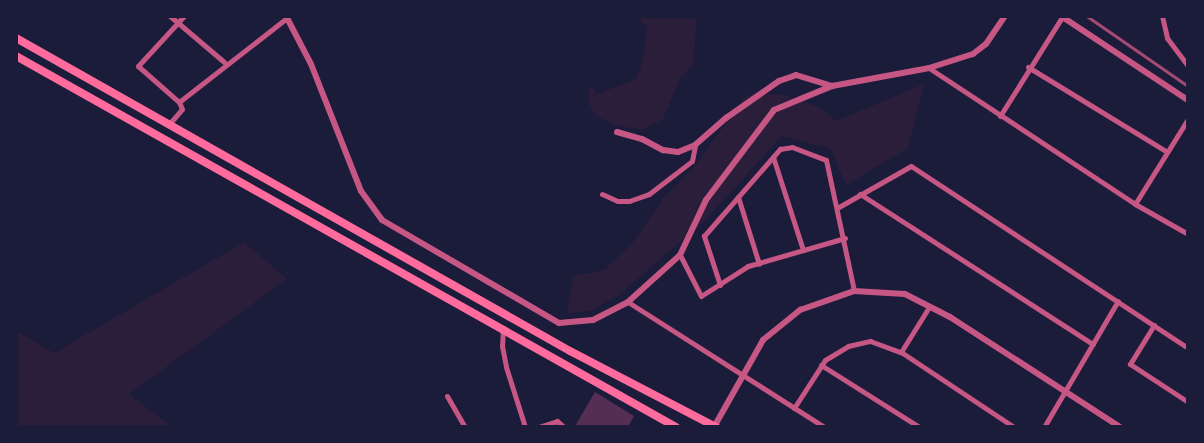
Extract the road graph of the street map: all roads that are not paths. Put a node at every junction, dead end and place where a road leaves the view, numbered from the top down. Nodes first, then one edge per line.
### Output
1 (170, 16) edge
2 (184, 16) edge
3 (1005, 16) edge
4 (1162, 16) edge
5 (286, 17) edge
6 (1062, 17) edge
7 (178, 22) junction
8 (16, 38) edge
9 (16, 56) edge
10 (224, 62) dead end
11 (1188, 66) edge
12 (1028, 67) junction
13 (929, 68) junction
14 (832, 86) junction
15 (1188, 100) edge
16 (179, 102) junction
17 (1000, 116) junction
18 (1188, 119) edge
19 (170, 123) junction
20 (617, 132) dead end
21 (695, 146) junction
22 (1167, 152) junction
23 (773, 157) junction
24 (602, 194) dead end
25 (860, 194) junction
26 (738, 197) junction
27 (1135, 204) junction
28 (837, 208) junction
29 (1188, 234) edge
30 (845, 238) junction
31 (803, 250) junction
32 (680, 255) junction
33 (759, 264) junction
34 (720, 285) junction
35 (854, 290) junction
36 (1118, 301) junction
37 (628, 302) junction
38 (930, 307) junction
39 (1154, 325) junction
40 (503, 327) junction
41 (1093, 344) junction
42 (1188, 348) edge
43 (901, 352) junction
44 (821, 365) junction
45 (744, 377) junction
46 (1065, 392) junction
47 (447, 396) dead end
48 (1188, 402) edge
49 (794, 408) junction
50 (715, 426) edge
51 (465, 427) edge
52 (525, 427) edge
53 (539, 427) edge
54 (564, 427) edge
55 (676, 427) edge
56 (824, 427) edge
57 (919, 427) edge
58 (1014, 427) edge
59 (1044, 427) edge
60 (1120, 427) edge

1 - 7 street
2 - 7 street
3 - 13 street
4 - 11 street
5 - 16 street
5 - 37 street
6 - 12 street
6 - 15 street
7 - 10 street
7 - 16 street
8 - 19 highway
9 - 40 highway
12 - 17 street
12 - 22 street
13 - 14 street
13 - 17 street
14 - 21 street
14 - 32 street
16 - 19 street
17 - 27 street
18 - 22 street
19 - 50 highway
20 - 21 street
21 - 24 street
22 - 27 street
23 - 26 street
23 - 28 street
23 - 31 street
25 - 28 street
25 - 36 street
25 - 41 street
26 - 33 street
26 - 34 street
27 - 29 street
28 - 30 street
30 - 31 street
30 - 35 street
31 - 33 street
32 - 34 street
32 - 37 street
33 - 34 street
35 - 38 street
35 - 45 street
36 - 39 street
36 - 41 street
37 - 45 street
38 - 43 street
38 - 46 street
39 - 42 street
39 - 48 street
40 - 52 street
40 - 55 highway
41 - 46 street
43 - 44 street
43 - 58 street
44 - 49 street
44 - 57 street
45 - 49 street
45 - 50 street
46 - 59 street
46 - 60 street
47 - 51 street
49 - 56 street
53 - 54 street

